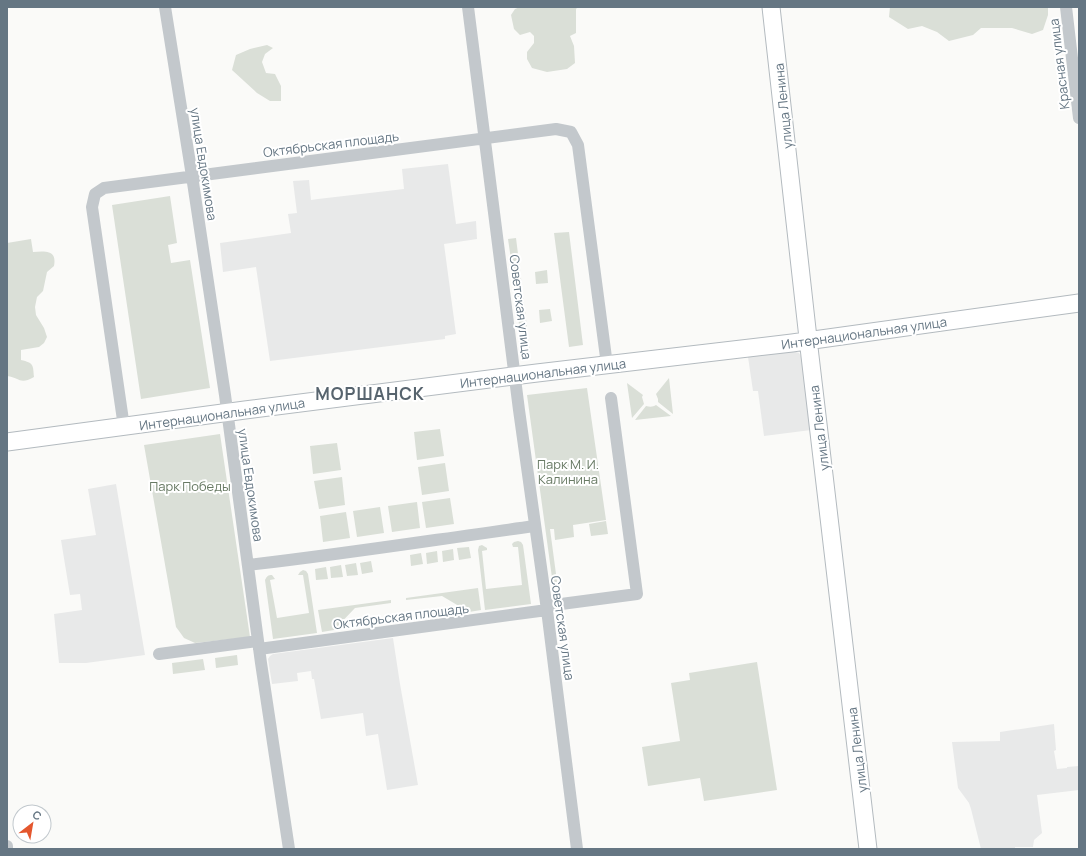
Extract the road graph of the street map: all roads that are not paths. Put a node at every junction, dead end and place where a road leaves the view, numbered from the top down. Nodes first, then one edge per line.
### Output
1 (165, 7) edge
2 (468, 7) edge
3 (771, 7) edge
4 (1066, 7) edge
5 (1079, 118) edge
6 (484, 138) junction
7 (192, 176) junction
8 (1079, 303) edge
9 (808, 341) junction
10 (606, 365) junction
11 (515, 376) junction
12 (611, 398) dead end
13 (227, 413) junction
14 (124, 427) junction
15 (7, 442) edge
16 (535, 526) junction
17 (248, 565) junction
18 (547, 608) junction
19 (259, 645) junction
20 (159, 654) dead end
21 (7, 846) edge
22 (7, 849) edge
23 (288, 849) edge
24 (578, 849) edge
25 (868, 849) edge

1 - 7 street, улица Евдокимова
2 - 6 street, Советская улица
3 - 9 street, улица Ленина
4 - 5 street, Красная улица
6 - 7 street, Октябрьская площадь
6 - 10 street, Октябрьская площадь
6 - 11 street, Советская улица
7 - 13 street, улица Евдокимова
7 - 14 street, Октябрьская площадь
8 - 9 street, Интернациональная улица
9 - 10 street, Интернациональная улица
9 - 25 street, улица Ленина
10 - 11 street, Интернациональная улица
11 - 13 street, Интернациональная улица
11 - 16 street, Советская улица
12 - 18 street, Октябрьская площадь
13 - 14 street, Интернациональная улица
13 - 17 street, улица Евдокимова
14 - 15 street, Интернациональная улица
16 - 17 street
16 - 18 street, Советская улица
17 - 19 street, улица Евдокимова
18 - 19 street, Октябрьская площадь
18 - 24 street, Советская улица
19 - 20 street, Октябрьская площадь
19 - 23 street, улица Евдокимова
21 - 22 street

